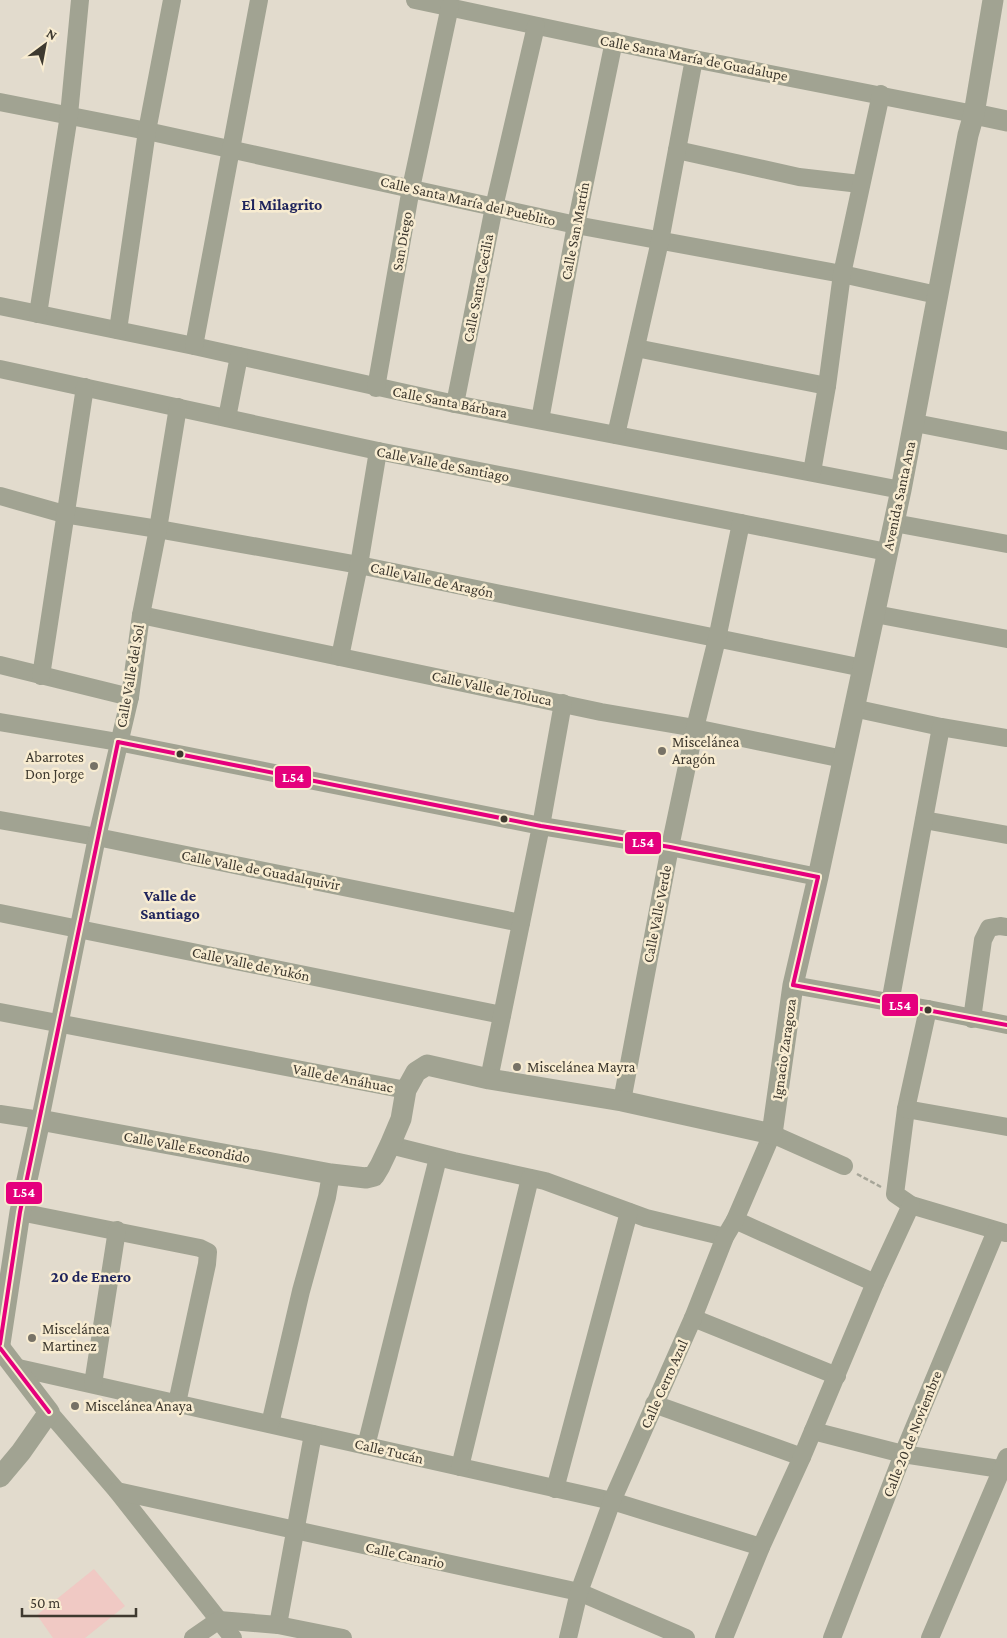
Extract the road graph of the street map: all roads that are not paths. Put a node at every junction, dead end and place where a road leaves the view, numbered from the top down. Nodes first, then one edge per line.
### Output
1 (80, 0) edge
2 (172, 0) edge
3 (259, 0) edge
4 (415, 0) edge
5 (993, 0) edge
6 (450, 6) junction
7 (536, 26) junction
8 (614, 41) junction
9 (694, 59) junction
10 (881, 94) junction
11 (0, 102) edge
12 (974, 114) junction
13 (69, 115) junction
14 (1007, 121) edge
15 (147, 131) junction
16 (230, 149) junction
17 (677, 150) junction
18 (860, 184) junction
19 (411, 188) junction
20 (494, 207) junction
21 (576, 225) junction
22 (660, 242) junction
23 (842, 274) junction
24 (937, 295) junction
25 (0, 306) edge
26 (38, 314) junction
27 (118, 330) junction
28 (194, 346) junction
29 (636, 348) junction
30 (238, 356) junction
31 (0, 369) edge
32 (827, 386) junction
33 (85, 387) junction
34 (376, 388) junction
35 (455, 404) junction
36 (178, 407) junction
37 (227, 418) junction
38 (540, 420) junction
39 (915, 423) junction
40 (616, 435) junction
41 (1007, 442) edge
42 (378, 451) junction
43 (812, 472) junction
44 (901, 490) junction
45 (0, 496) edge
46 (64, 514) junction
47 (742, 523) junction
48 (894, 523) junction
49 (158, 529) junction
50 (1007, 544) edge
51 (887, 552) junction
52 (359, 565) junction
53 (875, 614) junction
54 (141, 615) junction
55 (717, 639) junction
56 (1007, 639) edge
57 (340, 657) junction
58 (0, 665) edge
59 (863, 668) junction
60 (41, 676) junction
61 (130, 697) junction
62 (563, 703) junction
63 (853, 708) junction
64 (0, 722) edge
65 (941, 727) junction
66 (695, 728) junction
67 (1007, 738) edge
68 (118, 742) junction
69 (843, 759) junction
70 (0, 820) edge
71 (924, 820) junction
72 (541, 826) junction
73 (1007, 835) edge
74 (97, 837) junction
75 (670, 847) junction
76 (818, 877) junction
77 (0, 913) edge
78 (521, 923) junction
79 (1007, 927) edge
80 (78, 928) junction
81 (793, 986) junction
82 (890, 1003) junction
83 (928, 1009) junction
84 (0, 1012) edge
85 (502, 1015) junction
86 (972, 1019) junction
87 (59, 1024) junction
88 (1007, 1025) edge
89 (489, 1079) junction
90 (406, 1090) junction
91 (622, 1101) junction
92 (906, 1109) junction
93 (0, 1114) edge
94 (40, 1120) junction
95 (1007, 1127) edge
96 (772, 1134) junction
97 (390, 1145) junction
98 (438, 1158) junction
99 (844, 1166) road end
100 (331, 1174) junction
101 (530, 1178) junction
102 (911, 1205) junction
103 (20, 1212) junction
104 (629, 1212) junction
105 (735, 1220) junction
106 (117, 1230) junction
107 (1002, 1232) edge
108 (725, 1237) junction
109 (875, 1283) junction
110 (693, 1318) junction
111 (0, 1344) edge
112 (0, 1348) edge
113 (14, 1367) junction
114 (837, 1376) junction
115 (92, 1384) junction
116 (178, 1404) junction
117 (654, 1404) junction
118 (49, 1412) junction
119 (270, 1424) junction
120 (813, 1431) junction
121 (313, 1434) junction
122 (366, 1446) junction
123 (903, 1454) junction
124 (802, 1457) junction
125 (1005, 1466) edge
126 (460, 1467) junction
127 (0, 1477) edge
128 (555, 1489) junction
129 (117, 1491) junction
130 (612, 1501) junction
131 (296, 1531) junction
132 (761, 1547) junction
133 (579, 1592) junction
134 (219, 1620) junction
135 (278, 1625) junction
136 (193, 1638) edge
137 (233, 1638) edge
138 (344, 1638) edge
139 (568, 1638) edge
140 (686, 1638) edge
141 (724, 1638) edge
142 (832, 1638) edge
143 (930, 1638) edge

1 - 13 street
2 - 15 street
3 - 16 street
4 - 6 street, Calle Santa María de Guadalupe
5 - 12 street, Avenida Santa Ana
6 - 7 street, Calle Santa María de Guadalupe
6 - 19 street, San Diego
7 - 8 street, Calle Santa María de Guadalupe
7 - 20 street, Calle Santa Cecilia
8 - 9 street, Calle Santa María de Guadalupe
8 - 21 street, Calle San Martín
9 - 10 street, Calle Santa María de Guadalupe
9 - 17 street
10 - 12 street, Calle Santa María de Guadalupe
10 - 18 street
11 - 13 street, Calle Santa María del Pueblito
12 - 14 street
12 - 24 street, Avenida Santa Ana
13 - 15 street, Calle Santa María del Pueblito
13 - 26 street
15 - 16 street, Calle Santa María del Pueblito
15 - 27 street
16 - 19 street, Calle Santa María del Pueblito
16 - 28 street
17 - 18 street
17 - 22 street
18 - 23 street
19 - 20 street, Calle Santa María del Pueblito
19 - 34 street, San Diego
20 - 21 street, Calle Santa María del Pueblito
20 - 35 street, Calle Santa Cecilia
21 - 22 street, Calle Santa María del Pueblito
21 - 38 street, Calle San Martín
22 - 23 street, Calle Santa María del Pueblito
22 - 29 street
23 - 24 street, Calle Santa María del Pueblito
23 - 32 street
24 - 39 street, Avenida Santa Ana
25 - 26 street, Calle Santa Bárbara
26 - 27 street, Calle Santa Bárbara
27 - 28 street, Calle Santa Bárbara
28 - 30 street, Calle Santa Bárbara
29 - 32 street
29 - 40 street
30 - 34 street, Calle Santa Bárbara
30 - 37 street
31 - 33 street, Calle Valle de Santiago
32 - 43 street
33 - 36 street, Calle Valle de Santiago
33 - 46 street
34 - 35 street, Calle Santa Bárbara
35 - 38 street, Calle Santa Bárbara
36 - 37 street, Calle Valle de Santiago
36 - 49 street, Calle Valle del Sol
37 - 42 street, Calle Valle de Santiago
38 - 40 street, Calle Santa Bárbara
39 - 41 street
39 - 44 street, Avenida Santa Ana
40 - 43 street, Calle Santa Bárbara
42 - 47 street, Calle Valle de Santiago
42 - 52 street
43 - 44 street, Calle Santa Bárbara
44 - 48 street, Avenida Santa Ana
45 - 46 street, Calle Valle de Aragón
46 - 49 street, Calle Valle de Aragón
46 - 60 street
47 - 51 street, Calle Valle de Santiago
47 - 55 street, Calle Valle Verde
48 - 50 street
48 - 51 street, Avenida Santa Ana
49 - 52 street, Calle Valle de Aragón
49 - 54 street, Calle Valle del Sol
51 - 53 street, Avenida Santa Ana
52 - 55 street, Calle Valle de Aragón
52 - 57 street
53 - 56 street
53 - 59 street, Avenida Santa Ana
54 - 57 street, Calle Valle de Toluca
54 - 61 street, Calle Valle del Sol
55 - 59 street, Calle Valle de Aragón
55 - 66 street, Calle Valle Verde
57 - 62 street, Calle Valle de Toluca
58 - 60 street
59 - 63 street, Avenida Santa Ana
60 - 61 street
61 - 68 street, Calle Valle del Sol
62 - 66 street, Calle Valle de Toluca
62 - 72 street
63 - 65 street
63 - 69 street, Avenida Santa Ana
64 - 68 street
65 - 67 street
65 - 71 street
66 - 69 street, Calle Valle de Toluca
66 - 75 street, Calle Valle Verde
68 - 72 street
68 - 74 street, Calle Valle del Sol
69 - 76 street, Avenida Santa Ana
70 - 74 street, Calle Valle de Guadalquivir
71 - 73 street
71 - 82 street
72 - 75 street
72 - 78 street
74 - 78 street, Calle Valle de Guadalquivir
74 - 80 street, Calle Valle del Sol
75 - 76 street
75 - 91 street, Calle Valle Verde
76 - 81 street, Ignacio Zaragoza
77 - 80 street, Calle Valle de Yukón
78 - 85 street
79 - 86 street
80 - 85 street, Calle Valle de Yukón
80 - 87 street, Calle Valle del Sol
81 - 82 street
81 - 96 street, Ignacio Zaragoza
82 - 83 street
83 - 86 street
83 - 92 street
84 - 87 street, Valle de Anáhuac
85 - 89 street
86 - 88 street
87 - 90 street, Valle de Anáhuac
87 - 94 street, Calle Valle del Sol
89 - 90 street, Valle de Anáhuac
89 - 91 street, Valle de Anáhuac
90 - 97 street
91 - 96 street, Valle de Anáhuac
92 - 95 street
92 - 102 street
93 - 94 street, Calle Valle Escondido
94 - 100 street, Calle Valle Escondido
94 - 103 street
96 - 99 street, Valle de Anáhuac
96 - 105 street, Calle Cerro Azul
97 - 98 street
97 - 100 street, Calle Valle Escondido
98 - 101 street
98 - 122 street
100 - 119 street
101 - 104 street
101 - 126 street
102 - 107 street
102 - 109 street
103 - 106 street
103 - 111 street
104 - 108 street
104 - 128 street
105 - 108 street, Calle Cerro Azul
105 - 109 street
106 - 115 street
106 - 116 street
107 - 123 street, Calle 20 de Noviembre
108 - 110 street, Calle Cerro Azul
109 - 114 street
110 - 114 street
110 - 117 street, Calle Cerro Azul
112 - 113 street
113 - 115 street, Calle Tucán
113 - 118 street
114 - 120 street
115 - 116 street, Calle Tucán
116 - 119 street, Calle Tucán
117 - 124 street
117 - 130 street, Calle Cerro Azul
118 - 127 street
118 - 129 street
119 - 121 street, Calle Tucán
120 - 123 street
120 - 124 street
121 - 122 street, Calle Tucán
121 - 131 street
122 - 126 street, Calle Tucán
123 - 125 street
123 - 142 street, Calle 20 de Noviembre
124 - 132 street
125 - 143 street
126 - 128 street, Calle Tucán
128 - 130 street, Calle Tucán
129 - 131 street, Calle Canario
129 - 134 street
130 - 132 street, Calle Tucán
130 - 133 street, Calle Cerro Azul
131 - 133 street, Calle Canario
131 - 135 street
132 - 141 street
133 - 139 street, Calle Cerro Azul
133 - 140 street, Calle Canario
134 - 135 street
134 - 136 street
134 - 137 street
135 - 138 street

